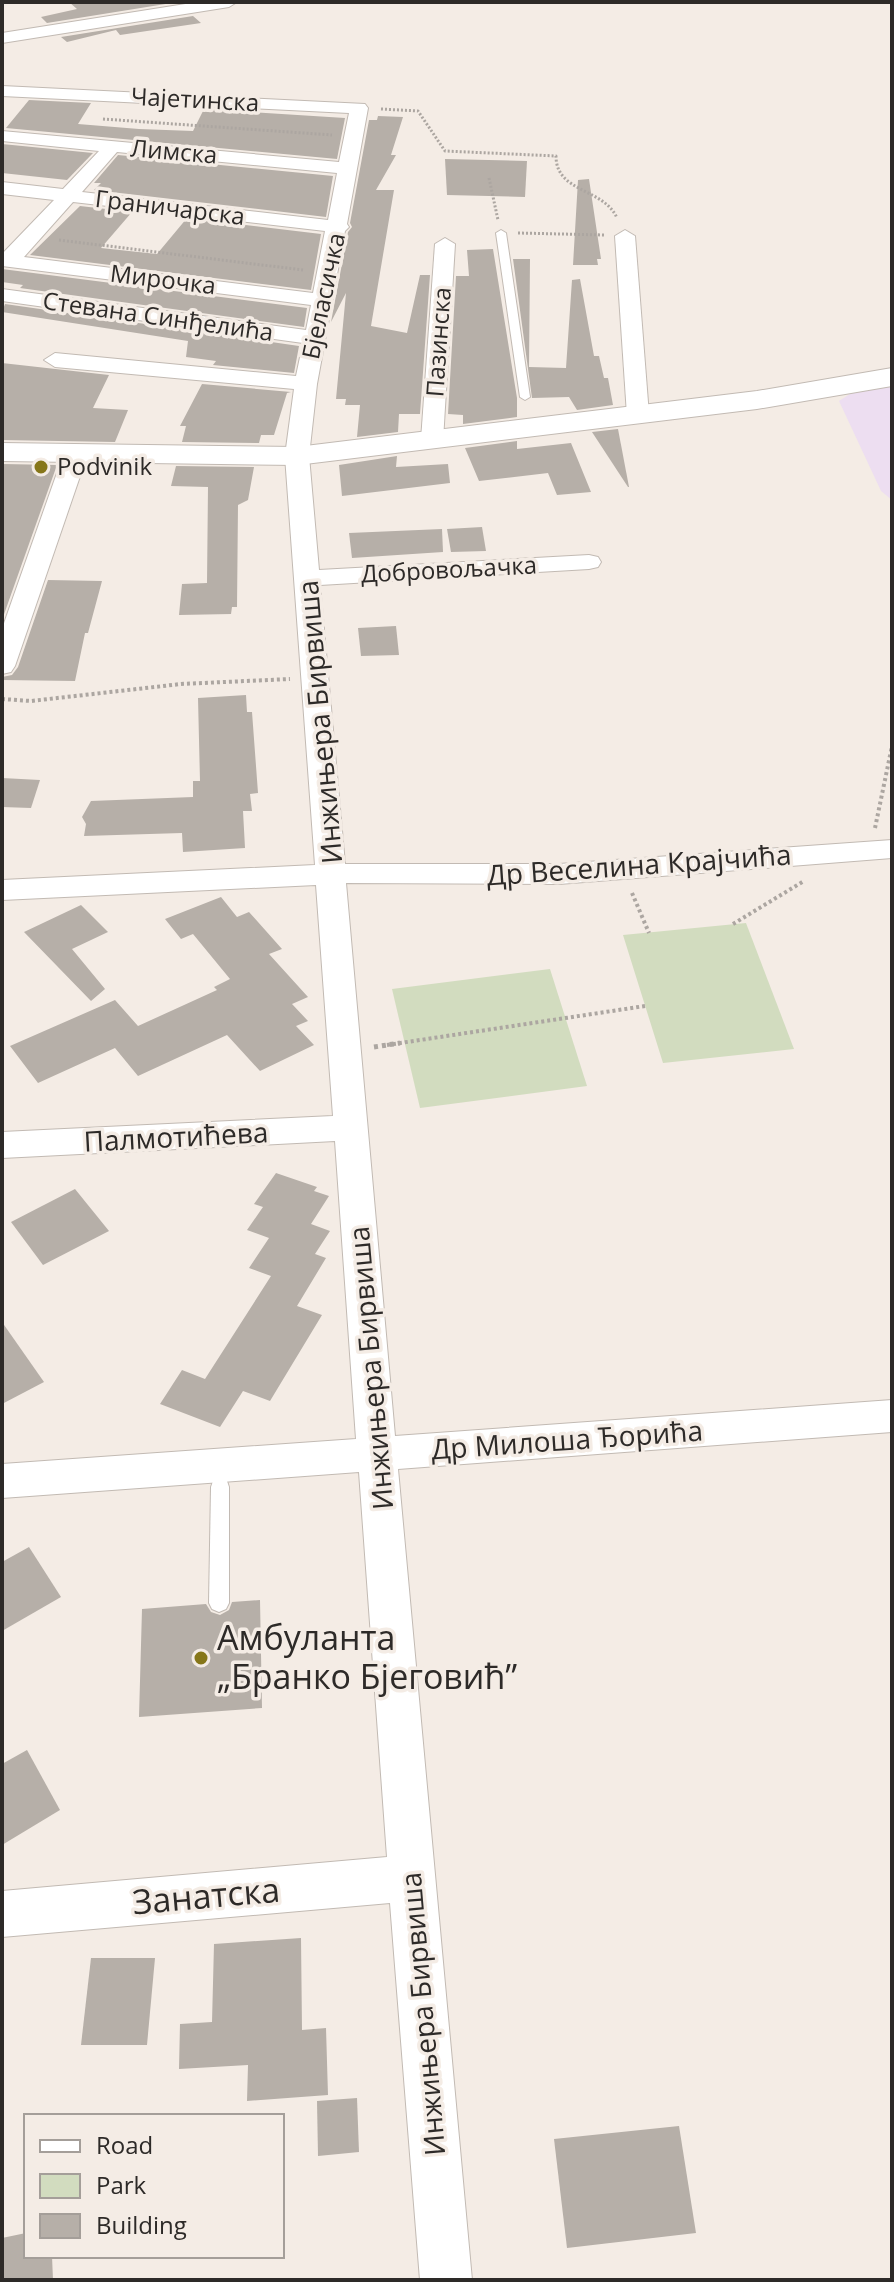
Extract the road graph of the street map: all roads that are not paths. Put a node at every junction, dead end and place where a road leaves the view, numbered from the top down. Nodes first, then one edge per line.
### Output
1 (229, 2) edge
2 (2, 38) edge
3 (2, 91) edge
4 (2, 136) edge
5 (353, 136) joint
6 (113, 146) junction
7 (346, 168) junction
8 (2, 188) edge
9 (70, 196) junction
10 (339, 227) junction
11 (501, 233) road end
12 (625, 236) road end
13 (445, 244) dead end
14 (6, 260) edge
15 (2, 295) edge
16 (323, 300) junction
17 (315, 338) junction
18 (55, 360) dead end
19 (892, 377) edge
20 (306, 384) junction
21 (525, 397) dead end
22 (638, 415) junction
23 (432, 440) junction
24 (2, 452) edge
25 (76, 453) junction
26 (297, 456) junction
27 (589, 562) dead end
28 (308, 578) junction
29 (2, 666) edge
30 (892, 849) edge
31 (332, 875) junction
32 (2, 890) edge
33 (350, 1128) junction
34 (2, 1145) edge
35 (892, 1416) edge
36 (379, 1453) junction
37 (2, 1481) edge
38 (220, 1487) dead end
39 (219, 1603) dead end
40 (411, 1878) junction
41 (2, 1914) edge
42 (446, 2280) edge

1 - 2 street
3 - 5 street, Чајетинска
4 - 6 street, Лимска
5 - 7 street, Бјеласичка
6 - 7 street, Лимска
6 - 9 street
7 - 10 street, Бјеласичка
8 - 9 street, Граничарска
9 - 10 street, Граничарска
9 - 14 street
10 - 16 street, Бјеласичка
11 - 21 lane
12 - 22 street
13 - 23 street, Пазинска
14 - 16 street, Мирочка
15 - 17 street, Стевана Синђелића
16 - 17 street, Бјеласичка
17 - 20 street, Бјеласичка
18 - 20 street
19 - 22 street
20 - 26 street, Бјеласичка
22 - 23 street
23 - 26 street
24 - 25 street
25 - 26 street
25 - 29 street
26 - 28 street, Инжињера Бирвиша
27 - 28 street, Добровољачка
28 - 31 street, Инжињера Бирвиша
30 - 31 street, Др Веселина Крајчића
31 - 32 street, Др Веселина Крајчића
31 - 33 street, Инжињера Бирвиша
33 - 34 street, Палмотићева
33 - 36 street, Инжињера Бирвиша
35 - 36 street, Др Милоша Ђорића
36 - 37 street, Др Милоша Ђорића
36 - 40 street, Инжињера Бирвиша
38 - 39 lane
40 - 41 street, Занатска
40 - 42 street, Инжињера Бирвиша

